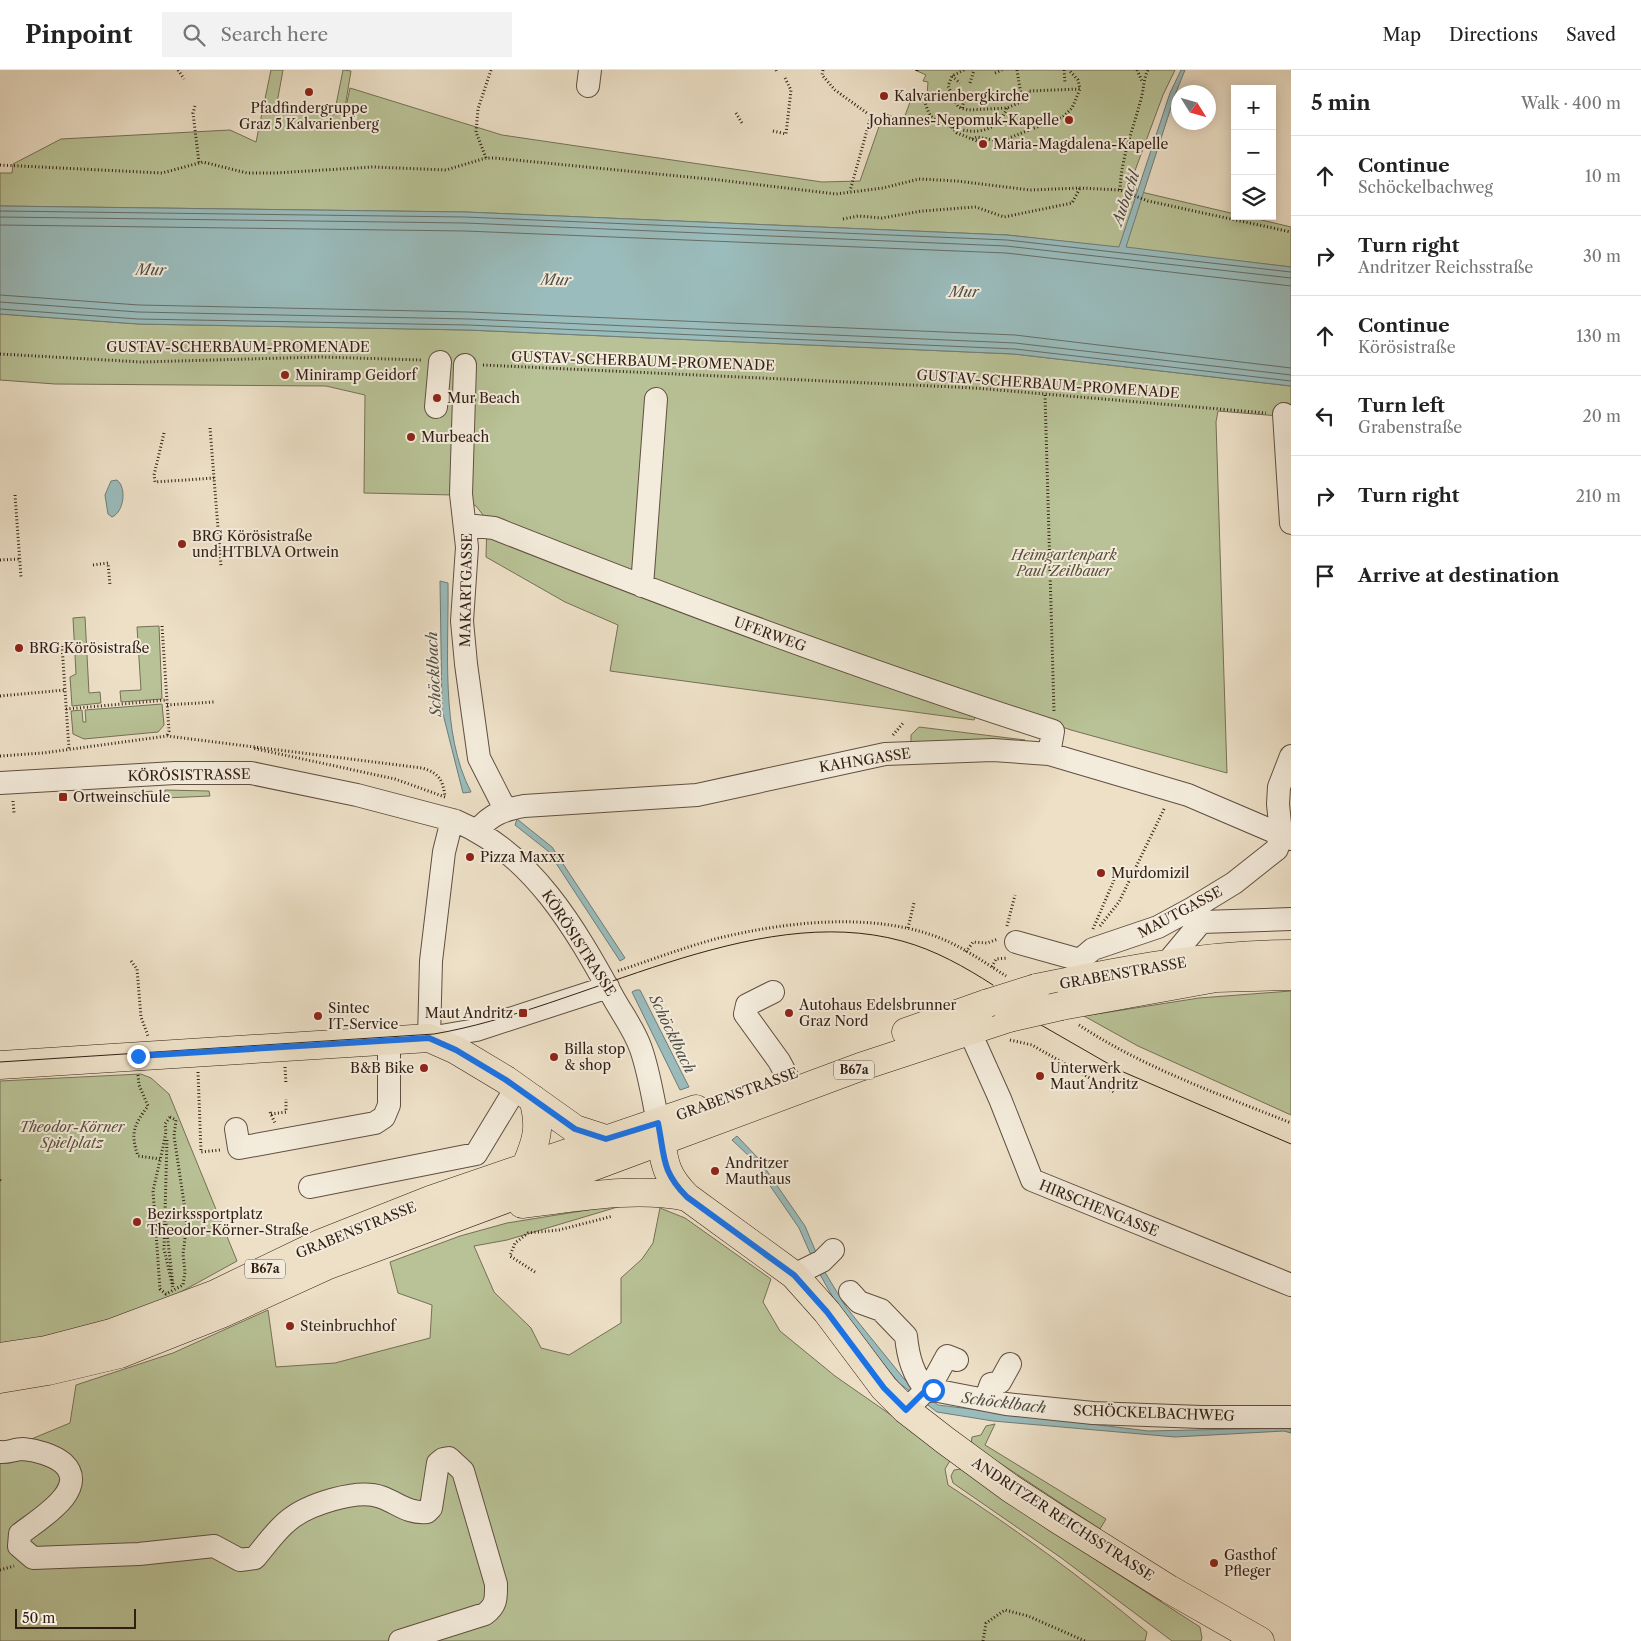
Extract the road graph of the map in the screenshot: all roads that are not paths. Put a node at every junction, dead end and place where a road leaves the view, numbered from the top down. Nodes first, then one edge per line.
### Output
1 (440, 362) road end
2 (465, 365) road end
3 (656, 399) dead end
4 (436, 407) dead end
5 (1284, 414) road end
6 (1291, 523) edge
7 (466, 525) junction
8 (642, 586) junction
9 (1049, 754) junction
10 (1291, 756) edge
11 (7, 792) edge
12 (493, 817) junction
13 (452, 820) junction
14 (1286, 837) edge
15 (1197, 915) junction
16 (1291, 919) edge
17 (1008, 936) road end
18 (1291, 954) edge
19 (1166, 964) junction
20 (1080, 969) junction
21 (1291, 976) edge
22 (611, 979) junction
23 (773, 992) dead end
24 (987, 1019) junction
25 (429, 1038) junction
26 (389, 1041) junction
27 (0, 1065) edge
28 (786, 1076) junction
29 (533, 1099) junction
30 (660, 1132) junction
31 (237, 1139) road end
32 (606, 1139) junction
33 (526, 1166) junction
34 (310, 1187) dead end
35 (687, 1197) junction
36 (478, 1210) junction
37 (833, 1250) dead end
38 (802, 1271) junction
39 (1291, 1285) edge
40 (850, 1292) dead end
41 (0, 1357) edge
42 (860, 1357) joint
43 (957, 1360) dead end
44 (1010, 1364) dead end
45 (0, 1379) edge
46 (921, 1397) junction
47 (985, 1400) junction
48 (1291, 1417) edge
49 (0, 1452) edge
50 (400, 1641) edge
51 (1260, 1641) edge

1 - 4 street
2 - 7 street, MAKARTGASSE
3 - 8 street
5 - 6 street
7 - 8 street, UFERWEG
7 - 12 street, MAKARTGASSE
8 - 9 street, UFERWEG
9 - 12 street, KAHNGASSE
9 - 14 street, KAHNGASSE
10 - 14 street
11 - 13 street, KÖRÖSISTRASSE
12 - 13 street, KÖRÖSISTRASSE
12 - 22 street, KÖRÖSISTRASSE
13 - 25 street
14 - 15 street, MAUTGASSE
15 - 16 street
15 - 19 street
15 - 20 street, MAUTGASSE
17 - 20 street
18 - 19 main road, GRABENSTRASSE / B67a
19 - 20 main road, GRABENSTRASSE / B67a
20 - 24 main road, GRABENSTRASSE / B67a, bridge
21 - 24 main road, GRABENSTRASSE / B67a, bridge
22 - 25 street
22 - 30 street, KÖRÖSISTRASSE
23 - 28 street
24 - 28 main road, GRABENSTRASSE / B67a
24 - 30 main road, GRABENSTRASSE / B67a
24 - 39 street, HIRSCHENGASSE
25 - 26 main road
25 - 29 main road
26 - 27 main road
26 - 31 street
28 - 30 main road, GRABENSTRASSE / B67a
29 - 32 main road
29 - 33 main road
29 - 34 street
30 - 32 main road, GRABENSTRASSE / B67a
30 - 35 main road, KÖRÖSISTRASSE
30 - 36 main road, GRABENSTRASSE / B67a
32 - 33 main road, GRABENSTRASSE / B67a
33 - 41 main road, GRABENSTRASSE / B67a
35 - 36 main road
35 - 38 main road, KÖRÖSISTRASSE
36 - 45 main road, GRABENSTRASSE / B67a
37 - 38 street
38 - 42 main road, KÖRÖSISTRASSE
40 - 46 street
42 - 46 main road, ANDRITZER REICHSSTRASSE
43 - 46 street
44 - 47 street
46 - 47 street, SCHÖCKELBACHWEG
46 - 51 main road, ANDRITZER REICHSSTRASSE
47 - 48 street, SCHÖCKELBACHWEG
49 - 50 street

